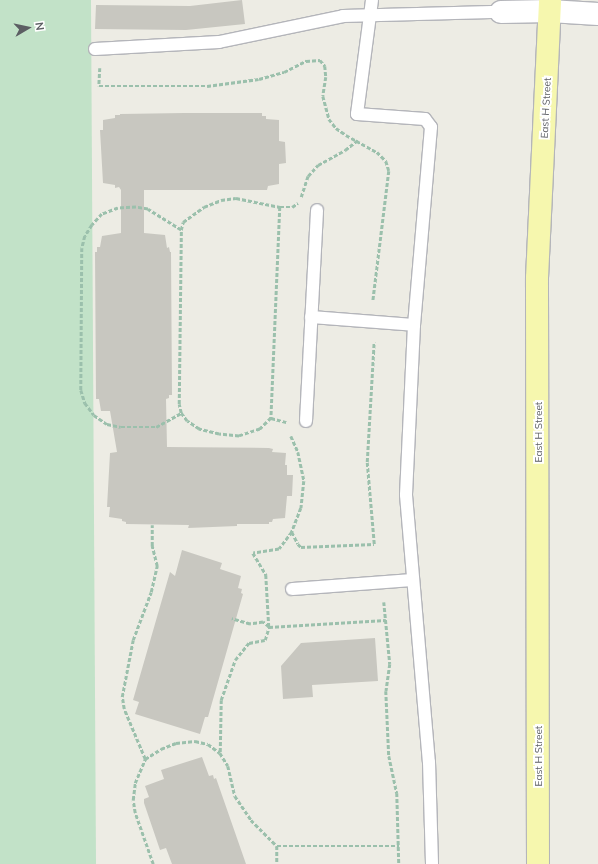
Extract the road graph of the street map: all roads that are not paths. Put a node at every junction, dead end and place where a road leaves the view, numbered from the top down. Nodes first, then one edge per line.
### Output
1 (372, 0) edge
2 (550, 6) edge
3 (501, 12) joint
4 (598, 14) edge
5 (371, 16) junction
6 (95, 49) dead end
7 (318, 210) dead end
8 (312, 318) junction
9 (414, 325) junction
10 (306, 420) dead end
11 (413, 580) junction
12 (292, 589) dead end
13 (432, 864) edge
14 (538, 864) edge

1 - 5 lane
2 - 3 street
2 - 4 street
2 - 14 main road, East H Street
3 - 5 lane
5 - 6 lane
5 - 9 lane
7 - 8 lane
8 - 9 lane
8 - 10 lane
9 - 11 lane
11 - 12 lane
11 - 13 lane

